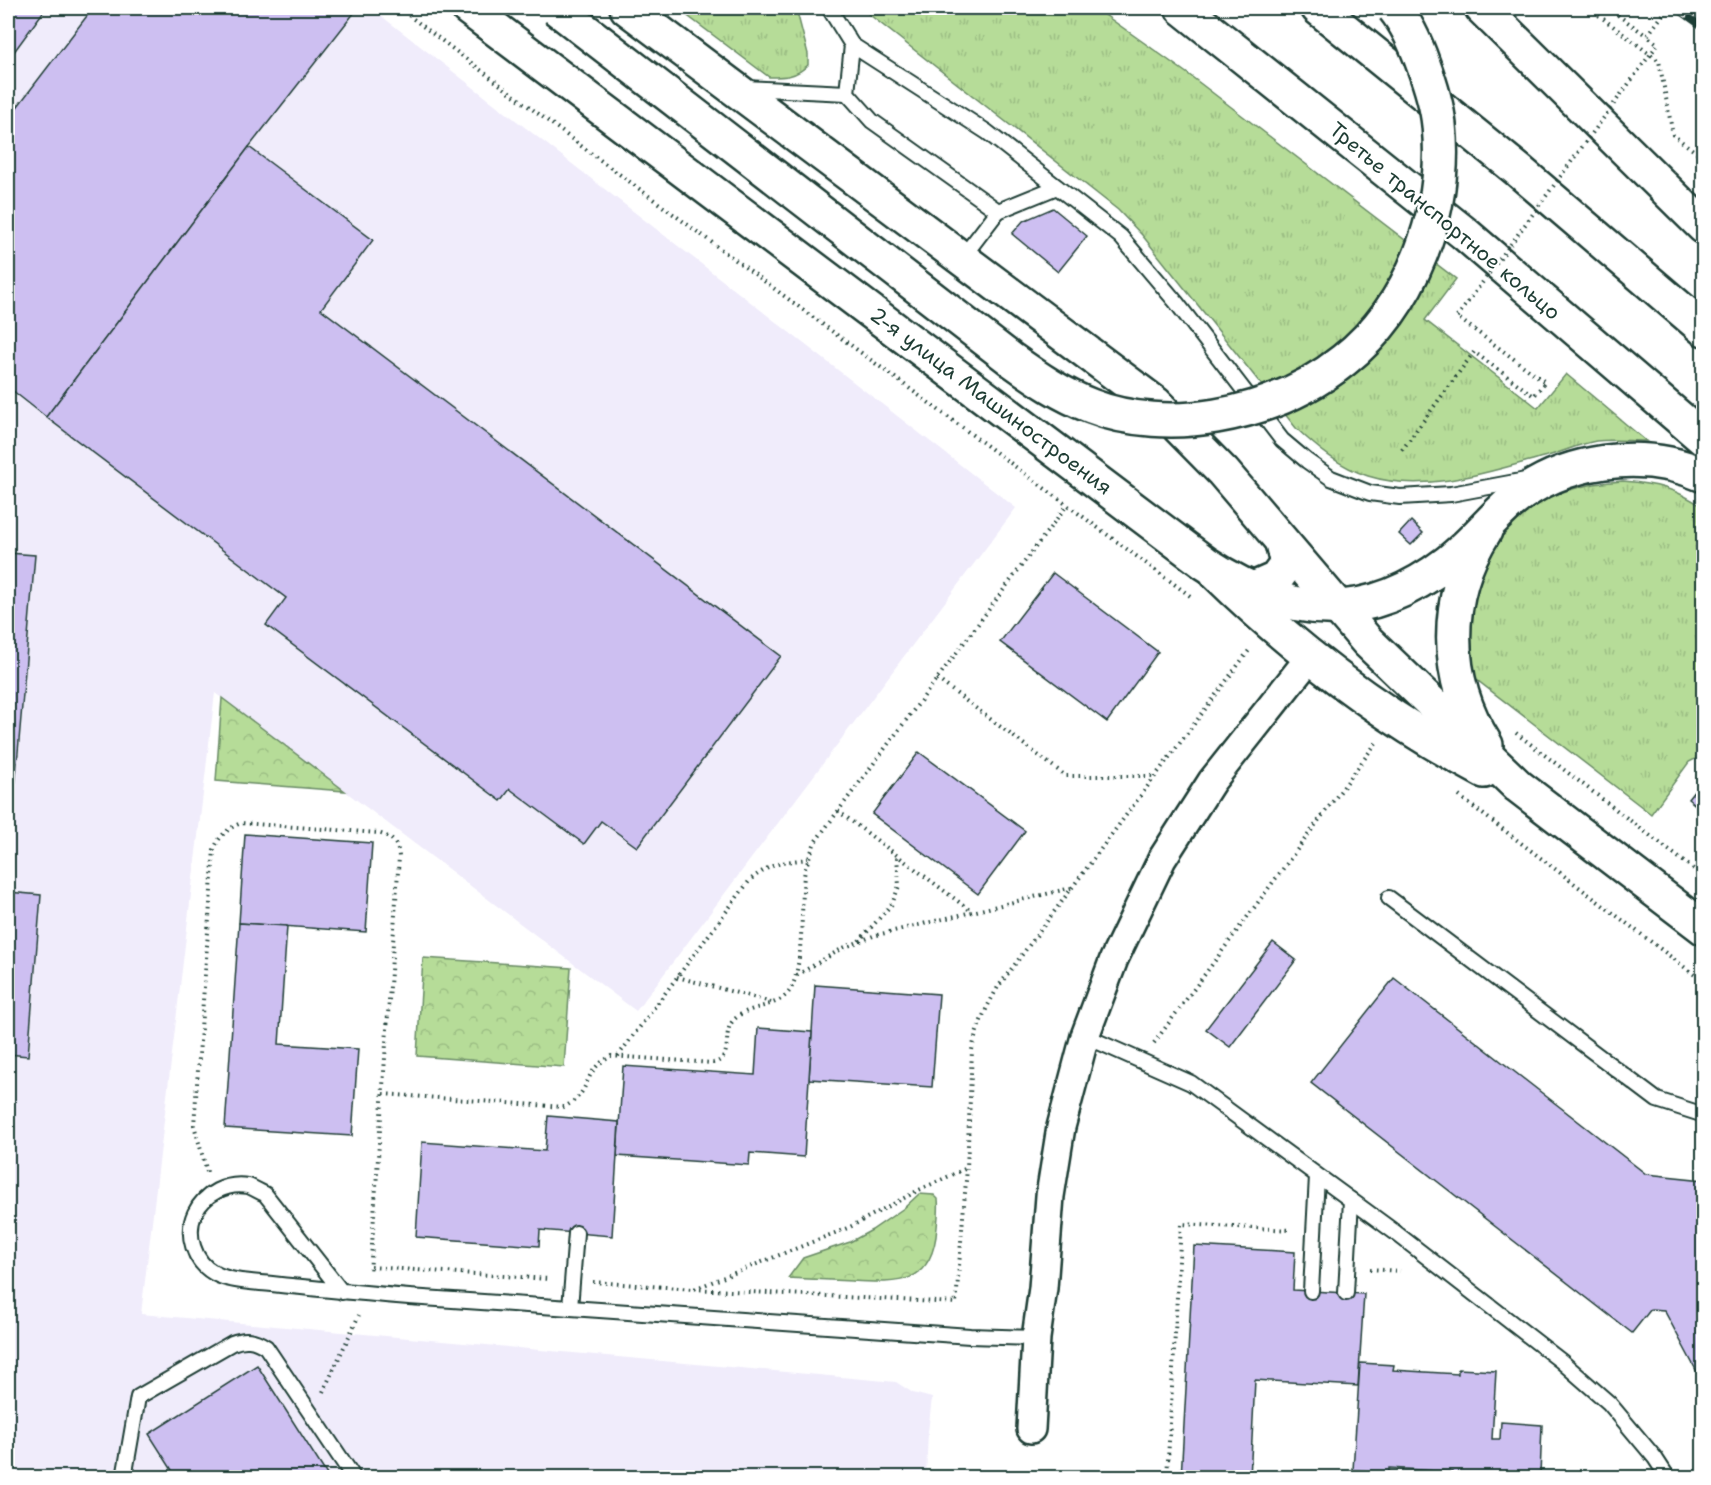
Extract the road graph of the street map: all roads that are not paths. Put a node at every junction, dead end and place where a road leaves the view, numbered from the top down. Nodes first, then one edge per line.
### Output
1 (468, 8) edge
2 (556, 8) edge
3 (627, 8) edge
4 (829, 8) edge
5 (1182, 8) edge
6 (1318, 8) edge
7 (1394, 8) edge
8 (1482, 8) edge
9 (852, 45) junction
10 (734, 87) junction
11 (847, 93) junction
12 (1057, 187) junction
13 (998, 211) junction
14 (1704, 228) edge
15 (962, 258) junction
16 (1704, 329) edge
17 (1704, 439) edge
18 (1564, 472) junction
19 (1704, 475) edge
20 (1493, 519) junction
21 (1282, 543) junction
22 (1205, 563) junction
23 (1251, 590) junction
24 (1337, 608) junction
25 (1311, 656) junction
26 (1518, 786) junction
27 (1389, 898) dead end
28 (1704, 928) edge
29 (1085, 1036) junction
30 (1704, 1115) edge
31 (1317, 1176) junction
32 (1351, 1200) junction
33 (576, 1233) dead end
34 (1311, 1291) dead end
35 (342, 1292) junction
36 (1346, 1293) dead end
37 (570, 1308) junction
38 (1036, 1338) junction
39 (1031, 1429) dead end
40 (124, 1478) edge
41 (354, 1478) edge
42 (1668, 1478) edge

1 - 22 main road, 2-я улица Машиностроения
2 - 7 main road, bridge
3 - 10 main road, 2-я улица Машиностроения
4 - 9 lane
5 - 17 main road, Третье транспортное кольцо
6 - 16 main road
8 - 14 main road
9 - 11 lane
9 - 12 lane
10 - 11 lane
10 - 15 main road, 2-я улица Машиностроения
11 - 13 lane
12 - 13 lane
12 - 18 lane
13 - 15 lane
15 - 21 main road, 2-я улица Машиностроения
18 - 19 main road
18 - 20 main road
20 - 24 main road
20 - 26 main road
21 - 23 main road
21 - 24 main road, 2-я улица Машиностроения
22 - 23 main road
22 - 25 main road, 2-я улица Машиностроения
23 - 24 main road
24 - 26 main road, 2-я улица Машиностроения
25 - 26 main road, 2-я улица Машиностроения
25 - 29 street
26 - 28 main road, 2-я улица Машиностроения
27 - 30 lane
29 - 31 lane
29 - 38 street
31 - 32 lane
31 - 34 lane
32 - 36 lane
32 - 42 lane
33 - 37 lane
35 - 35 lane
35 - 37 lane
37 - 38 lane
38 - 39 street
40 - 41 lane

